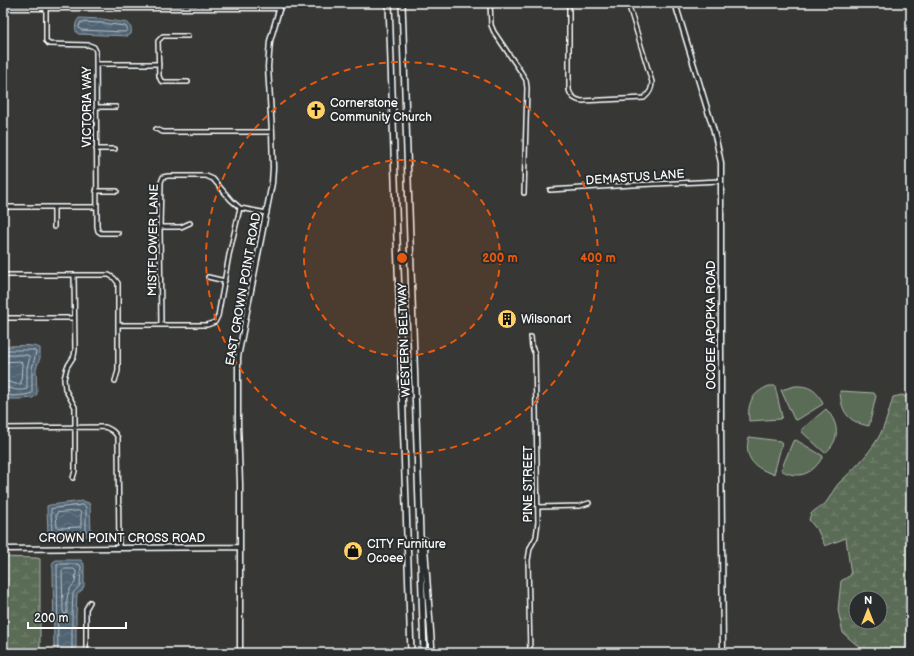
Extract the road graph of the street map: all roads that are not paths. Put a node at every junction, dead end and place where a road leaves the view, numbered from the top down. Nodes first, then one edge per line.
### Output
1 (281, 3) edge
2 (389, 3) edge
3 (402, 3) edge
4 (490, 3) edge
5 (569, 3) edge
6 (628, 3) edge
7 (675, 3) edge
8 (3, 8) edge
9 (46, 8) junction
10 (280, 8) junction
11 (188, 36) dead end
12 (96, 64) junction
13 (159, 64) junction
14 (188, 82) dead end
15 (97, 107) junction
16 (116, 107) dead end
17 (156, 129) dead end
18 (272, 132) junction
19 (96, 149) junction
20 (115, 149) dead end
21 (721, 181) junction
22 (550, 190) dead end
23 (96, 191) junction
24 (116, 191) dead end
25 (524, 193) dead end
26 (54, 207) junction
27 (96, 207) junction
28 (240, 208) junction
29 (3, 211) edge
30 (267, 213) junction
31 (190, 223) dead end
32 (54, 227) dead end
33 (160, 227) junction
34 (118, 233) dead end
35 (3, 275) edge
36 (74, 275) junction
37 (208, 277) dead end
38 (225, 281) junction
39 (3, 318) edge
40 (74, 318) junction
41 (161, 325) junction
42 (118, 326) junction
43 (531, 337) dead end
44 (115, 381) dead end
45 (75, 427) junction
46 (3, 428) edge
47 (418, 465) junction
48 (73, 478) dead end
49 (589, 504) dead end
50 (538, 507) junction
51 (240, 547) junction
52 (3, 548) edge
53 (119, 548) junction
54 (90, 602) dead end
55 (86, 653) edge
56 (240, 653) edge
57 (410, 653) edge
58 (424, 653) edge
59 (432, 653) edge
60 (530, 653) edge
61 (723, 653) edge

1 - 10 street, EAST CROWN POINT ROAD
2 - 57 highway, WESTERN BELTWAY
3 - 47 highway, WESTERN BELTWAY
4 - 25 street
5 - 6 street
7 - 21 street, OCOEE APOPKA ROAD
8 - 9 street
9 - 10 street
9 - 12 street, VICTORIA WAY
10 - 18 street, EAST CROWN POINT ROAD
11 - 13 street
12 - 13 street
12 - 15 street, VICTORIA WAY
13 - 14 street
15 - 16 street
15 - 19 street, VICTORIA WAY
17 - 18 street
18 - 30 street, EAST CROWN POINT ROAD
19 - 20 street
19 - 23 street, VICTORIA WAY
21 - 22 street, DEMASTUS LANE
21 - 61 street, OCOEE APOPKA ROAD
23 - 24 street
23 - 27 street, VICTORIA WAY
26 - 27 street
26 - 29 street
26 - 32 street
27 - 34 street, VICTORIA WAY
28 - 30 street
28 - 33 street, MISTFLOWER LANE
28 - 38 street
30 - 51 street, EAST CROWN POINT ROAD
31 - 33 street
33 - 41 street, MISTFLOWER LANE
35 - 36 street
36 - 40 street
36 - 42 street
37 - 38 street
38 - 41 street
39 - 40 street
40 - 45 street
41 - 42 street
42 - 44 street
43 - 50 street, PINE STREET
45 - 46 street
45 - 48 street
45 - 53 street
47 - 58 highway, WESTERN BELTWAY
47 - 59 highway
49 - 50 street
50 - 60 street, PINE STREET
51 - 53 street, CROWN POINT CROSS ROAD
51 - 56 street, EAST CROWN POINT ROAD
52 - 53 street, CROWN POINT CROSS ROAD
54 - 55 street

